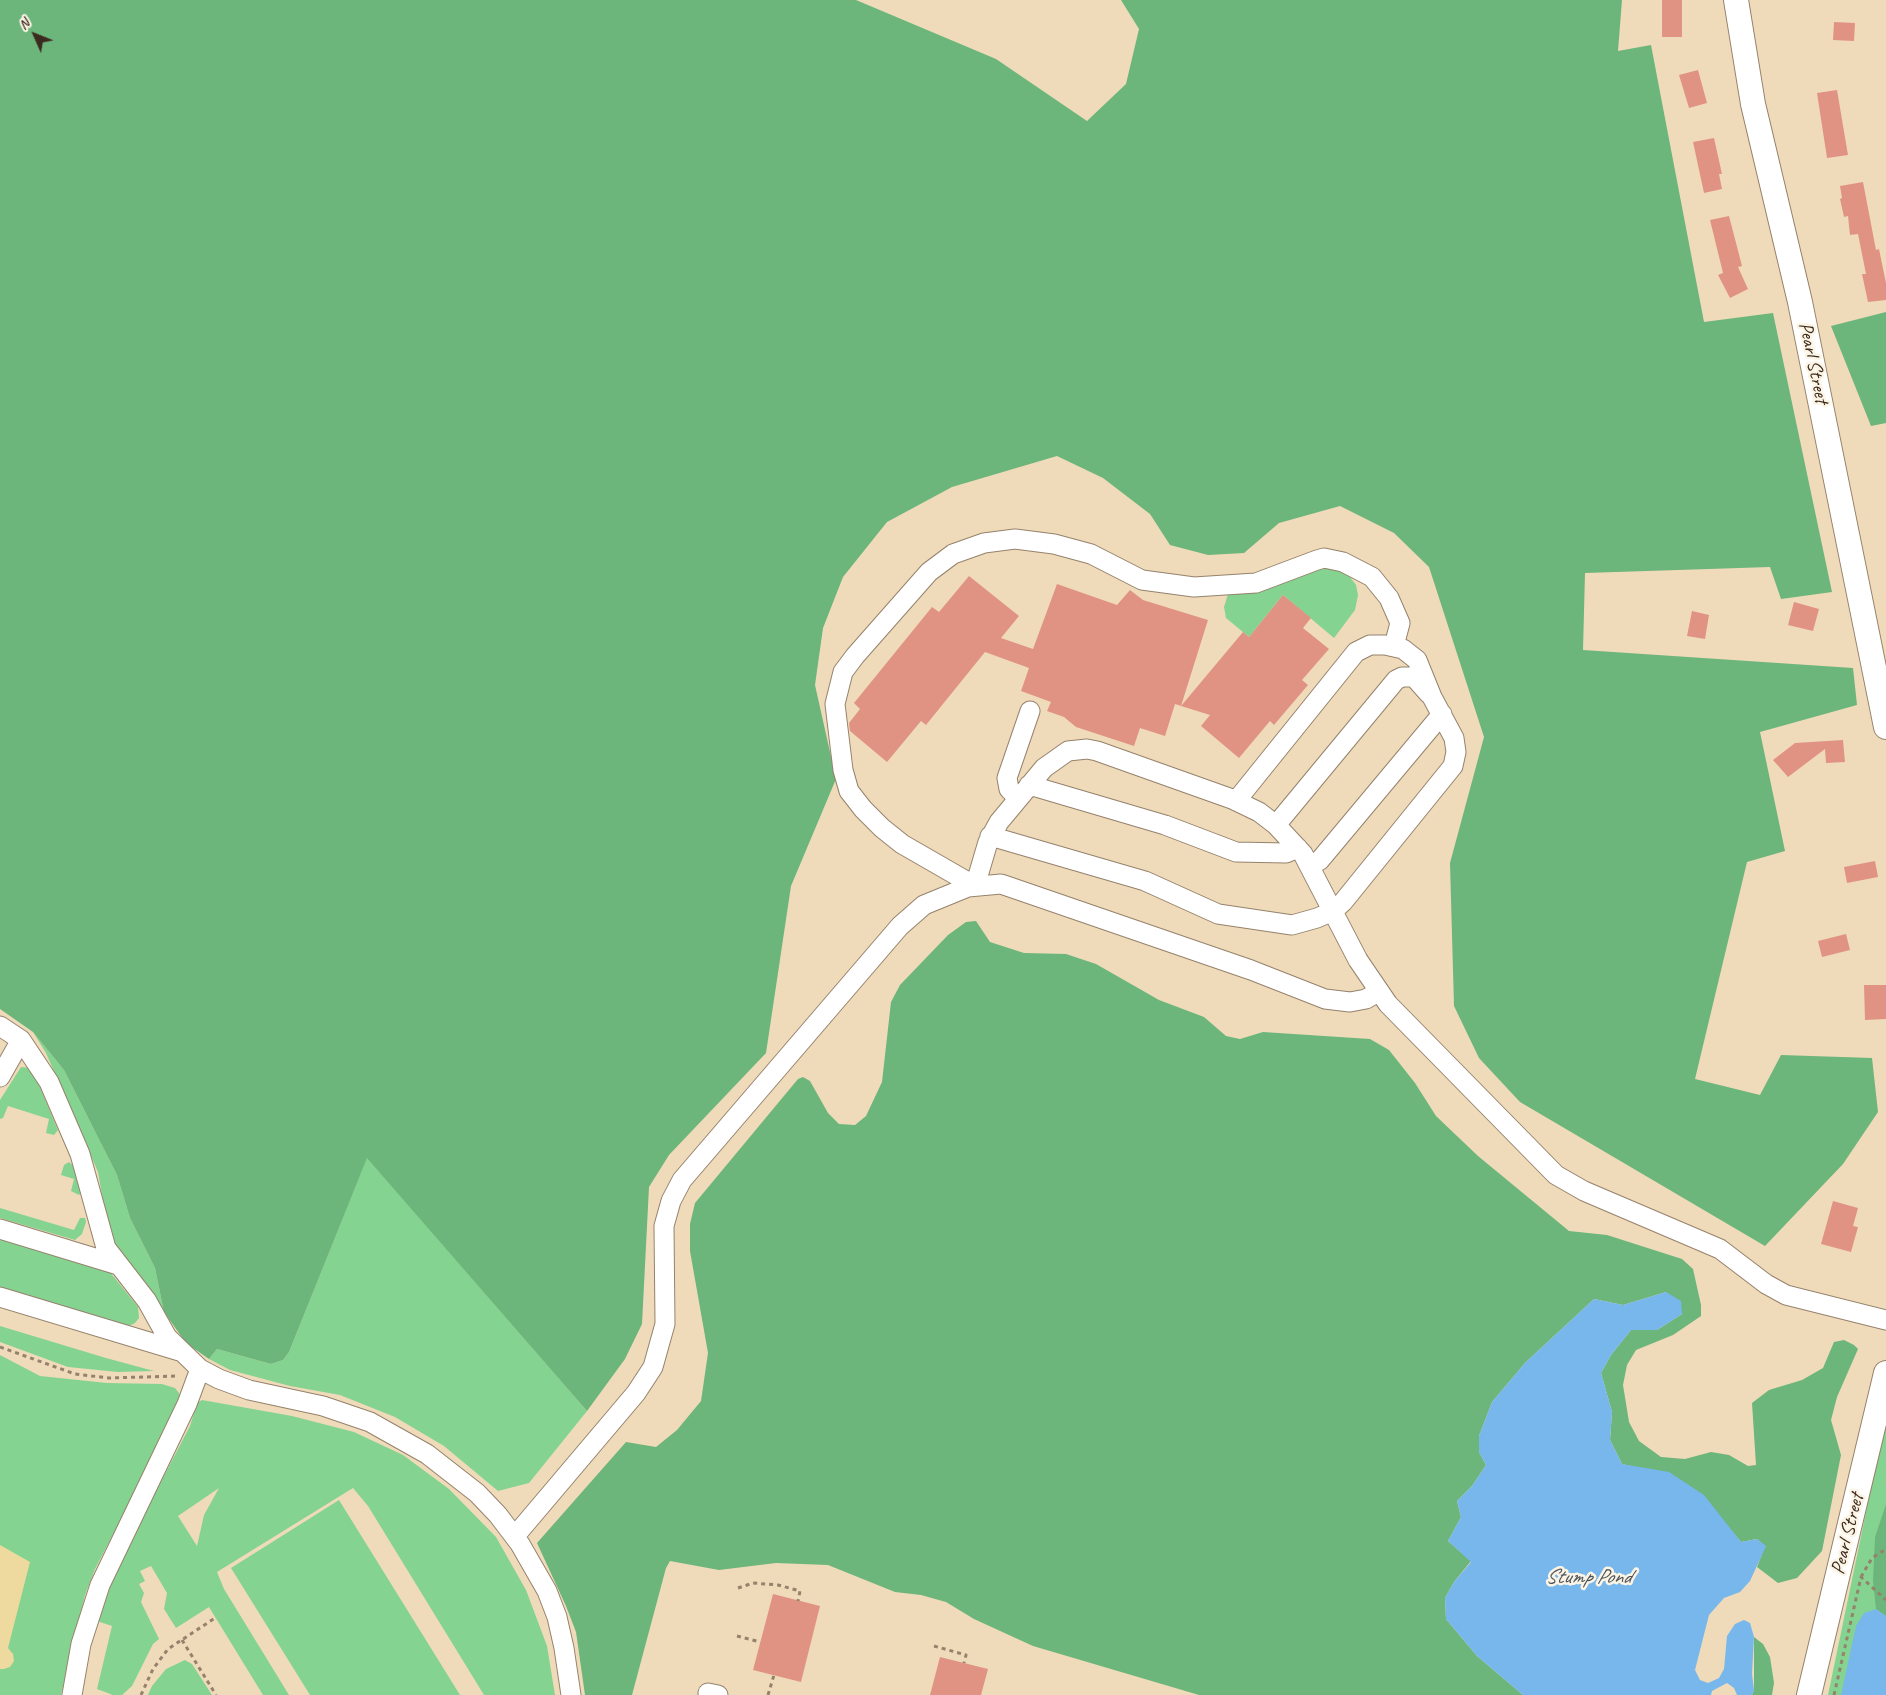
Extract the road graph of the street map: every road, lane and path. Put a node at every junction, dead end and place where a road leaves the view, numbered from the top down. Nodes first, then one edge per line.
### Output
1 (1736, 0) edge
2 (1394, 646) junction
3 (1432, 697) junction
4 (1030, 711) dead end
5 (1442, 714) junction
6 (1886, 727) edge
7 (1024, 792) junction
8 (1236, 801) junction
9 (1276, 825) junction
10 (990, 836) junction
11 (1298, 848) junction
12 (1310, 866) junction
13 (975, 886) junction
14 (1333, 911) junction
15 (1378, 992) junction
16 (0, 1026) edge
17 (21, 1040) junction
18 (0, 1077) edge
19 (0, 1228) edge
20 (118, 1265) junction
21 (0, 1297) edge
22 (1886, 1320) edge
23 (0, 1347) edge
24 (179, 1351) junction
25 (198, 1372) junction
26 (1886, 1373) edge
27 (514, 1536) junction
28 (1886, 1548) edge
29 (1861, 1576) junction
30 (738, 1588) dead end
31 (1886, 1600) edge
32 (798, 1601) dead end
33 (215, 1618) dead end
34 (737, 1636) dead end
35 (182, 1640) junction
36 (760, 1642) dead end
37 (934, 1646) dead end
38 (964, 1663) dead end
39 (774, 1675) dead end
40 (72, 1695) edge
41 (141, 1695) edge
42 (216, 1695) edge
43 (571, 1695) edge
44 (768, 1695) edge
45 (1809, 1695) edge
46 (1834, 1695) edge

1 - 6 main road, Pearl Street
2 - 3 lane
2 - 8 lane
2 - 13 lane
3 - 5 lane
3 - 9 lane
4 - 7 lane
5 - 12 lane
5 - 14 lane
7 - 8 lane
7 - 10 lane
7 - 11 lane
8 - 9 lane
9 - 11 lane
10 - 13 lane
10 - 14 lane
11 - 12 lane
12 - 14 lane
13 - 15 lane
13 - 27 lane
14 - 15 lane
15 - 22 lane
16 - 17 lane
17 - 18 lane
17 - 20 lane
19 - 20 lane
20 - 24 lane
21 - 24 lane
23 - 25 path
24 - 25 lane
25 - 27 lane
25 - 40 lane
26 - 45 main road, Pearl Street
27 - 43 lane
28 - 29 path
29 - 31 path
29 - 46 path
30 - 32 path
33 - 35 path
34 - 36 path
35 - 41 path
35 - 42 path
37 - 38 path
39 - 44 path

